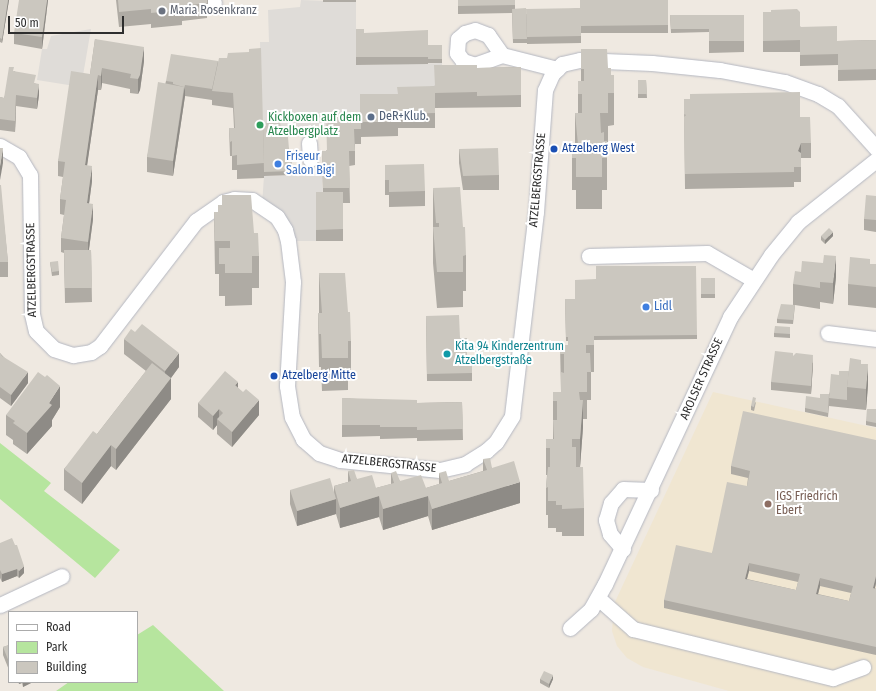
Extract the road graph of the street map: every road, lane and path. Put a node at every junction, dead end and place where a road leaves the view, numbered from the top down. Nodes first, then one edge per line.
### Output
1 (502, 54) junction
2 (463, 61) junction
3 (557, 69) junction
4 (451, 71) edge
5 (309, 143) dead end
6 (0, 146) edge
7 (876, 148) edge
8 (310, 159) dead end
9 (876, 160) edge
10 (589, 256) dead end
11 (754, 280) junction
12 (828, 333) dead end
13 (876, 339) edge
14 (651, 490) junction
15 (623, 549) junction
16 (62, 576) dead end
17 (598, 598) junction
18 (0, 605) edge
19 (570, 628) dead end
20 (863, 666) dead end

1 - 2 street
1 - 2 street
1 - 3 street
2 - 4 street
3 - 6 street, ATZELBERGSTRASSE
3 - 7 street
5 - 8 street
9 - 11 street, AROLSER STRASSE
10 - 11 street
11 - 14 street, AROLSER STRASSE
12 - 13 street
14 - 15 street, AROLSER STRASSE
14 - 15 street
15 - 17 street, AROLSER STRASSE
16 - 18 street
17 - 19 street, AROLSER STRASSE
17 - 20 street

